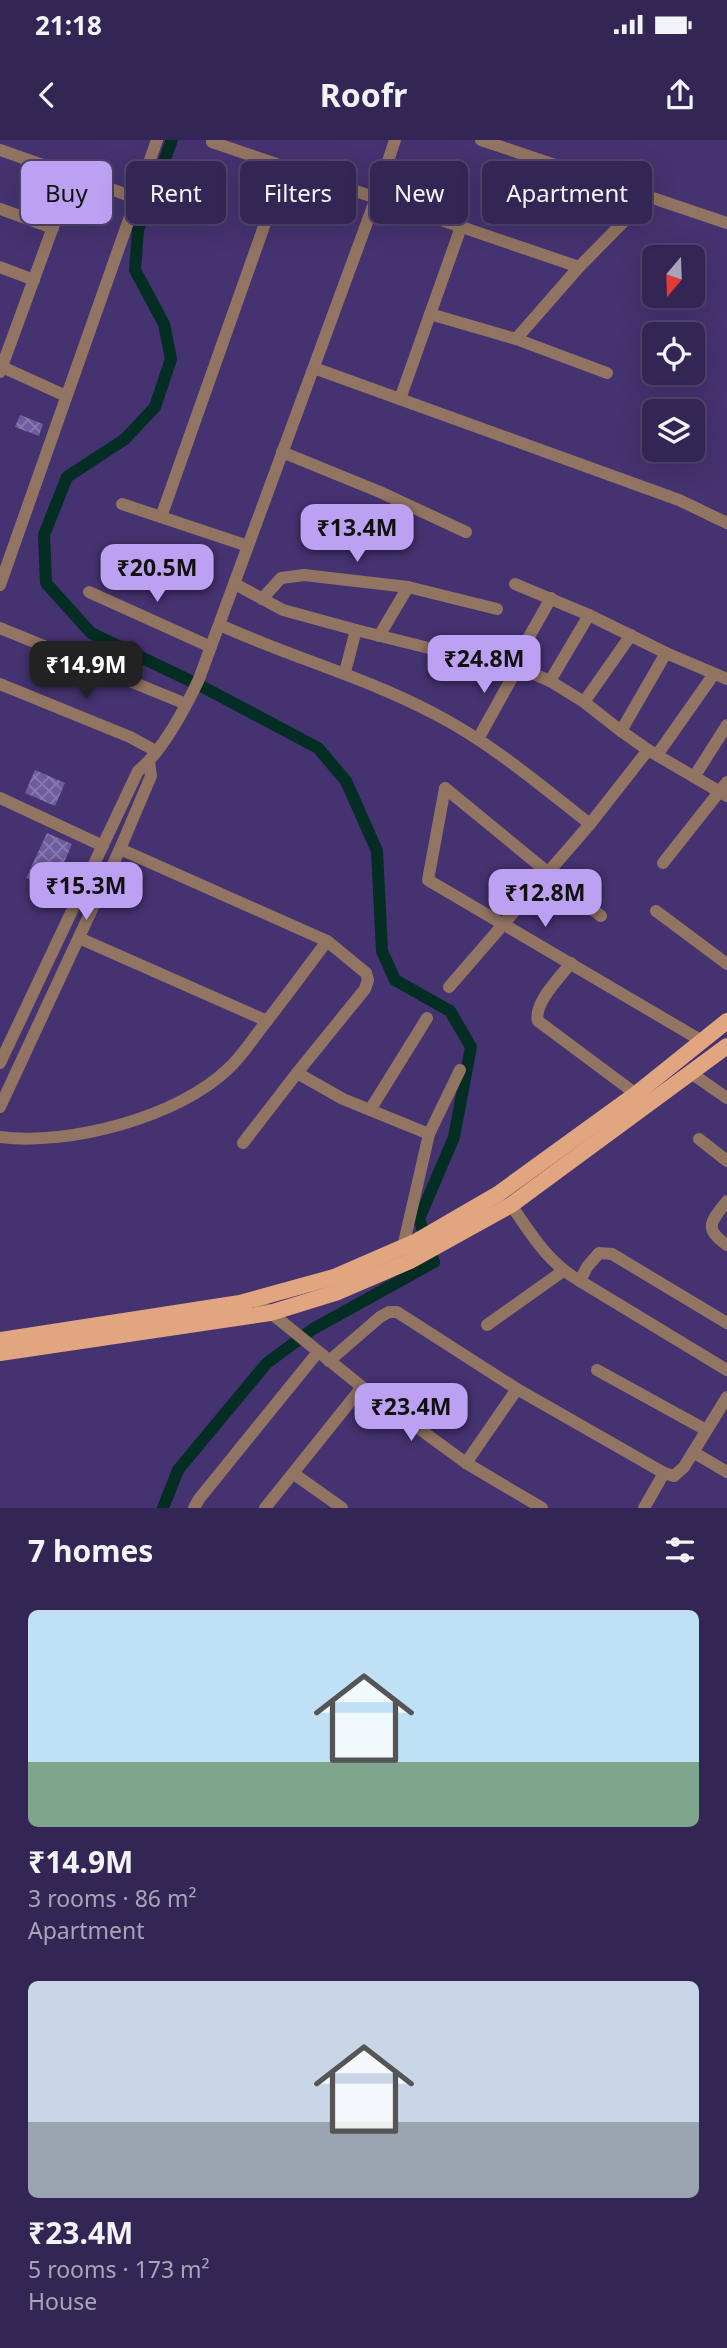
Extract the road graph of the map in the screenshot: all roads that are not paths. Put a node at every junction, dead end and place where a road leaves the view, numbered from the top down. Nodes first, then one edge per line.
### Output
1 (157, 140) edge
2 (395, 140) edge
3 (481, 140) edge
4 (212, 142) dead end
5 (497, 143) edge
6 (0, 150) edge
7 (32, 161) edge
8 (149, 161) edge
9 (267, 161) edge
10 (388, 161) edge
11 (546, 161) edge
12 (652, 200) edge
13 (0, 209) edge
14 (370, 214) edge
15 (727, 223) edge
16 (54, 224) edge
17 (127, 224) edge
18 (265, 224) edge
19 (452, 224) edge
20 (621, 224) edge
21 (461, 227) junction
22 (53, 228) junction
23 (0, 267) edge
24 (579, 267) junction
25 (34, 279) junction
26 (430, 314) junction
27 (516, 340) junction
28 (1, 368) edge
29 (314, 368) junction
30 (607, 373) dead end
31 (66, 396) junction
32 (400, 399) junction
33 (282, 452) junction
34 (122, 504) dead end
35 (161, 517) junction
36 (727, 523) edge
37 (466, 532) dead end
38 (248, 546) junction
39 (5, 560) edge
40 (235, 583) junction
41 (515, 584) dead end
42 (0, 585) edge
43 (408, 587) junction
44 (89, 592) dead end
45 (551, 598) junction
46 (262, 599) junction
47 (496, 609) dead end
48 (589, 615) junction
49 (220, 625) junction
50 (0, 628) edge
51 (356, 630) junction
52 (631, 635) junction
53 (379, 636) junction
54 (211, 646) junction
55 (666, 653) junction
56 (515, 666) junction
57 (345, 672) junction
58 (714, 674) junction
59 (727, 679) edge
60 (550, 681) junction
61 (0, 684) edge
62 (189, 699) junction
63 (584, 702) junction
64 (727, 725) edge
65 (621, 731) junction
66 (478, 739) junction
67 (653, 753) junction
68 (153, 757) junction
69 (694, 777) junction
70 (725, 789) edge
71 (1, 802) edge
72 (590, 824) junction
73 (103, 846) junction
74 (120, 849) junction
75 (663, 863) dead end
76 (548, 872) junction
77 (656, 911) dead end
78 (601, 916) dead end
79 (502, 923) junction
80 (79, 938) junction
81 (327, 941) junction
82 (571, 963) junction
83 (727, 964) edge
84 (449, 987) dead end
85 (427, 1018) dead end
86 (267, 1021) junction
87 (727, 1021) edge
88 (702, 1041) junction
89 (727, 1046) edge
90 (0, 1063) edge
91 (460, 1070) dead end
92 (297, 1073) junction
93 (691, 1073) junction
94 (636, 1094) junction
95 (727, 1098) edge
96 (1, 1100) edge
97 (370, 1110) junction
98 (429, 1134) junction
99 (0, 1137) edge
100 (699, 1139) dead end
101 (243, 1143) dead end
102 (727, 1161) edge
103 (727, 1201) edge
104 (511, 1205) junction
105 (486, 1210) junction
106 (727, 1245) edge
107 (410, 1250) junction
108 (563, 1271) junction
109 (580, 1281) junction
110 (255, 1300) junction
111 (270, 1313) junction
112 (727, 1323) edge
113 (487, 1325) dead end
114 (0, 1340) edge
115 (318, 1352) junction
116 (0, 1353) edge
117 (329, 1361) junction
118 (597, 1370) dead end
119 (727, 1370) edge
120 (362, 1387) junction
121 (517, 1388) junction
122 (727, 1397) edge
123 (706, 1430) junction
124 (693, 1452) junction
125 (466, 1463) junction
126 (726, 1470) edge
127 (664, 1473) junction
128 (294, 1474) junction
129 (337, 1507) edge
130 (194, 1508) edge
131 (265, 1508) edge
132 (542, 1508) edge
133 (644, 1508) edge

1 - 8 street
2 - 10 street
3 - 5 street
4 - 9 street
5 - 11 street
6 - 7 street
12 - 15 street
13 - 22 street
14 - 29 street
16 - 22 street
17 - 31 street
18 - 35 street
19 - 21 street
20 - 24 street
21 - 24 street
21 - 26 street
22 - 25 street
23 - 25 street
24 - 27 street
25 - 28 street
26 - 27 street
26 - 32 street
27 - 30 street
28 - 31 street
29 - 32 street
29 - 33 street
31 - 39 street
32 - 36 street
33 - 37 street
33 - 38 street
34 - 35 street
35 - 38 street
38 - 40 street
39 - 42 street
40 - 46 street
40 - 49 street
41 - 45 street
43 - 46 street
43 - 47 street
43 - 53 street
44 - 54 street
45 - 48 street
45 - 56 street
46 - 51 street
48 - 52 street
48 - 60 street
49 - 54 street
49 - 57 street
50 - 62 street
51 - 53 street
51 - 57 street
52 - 55 street
52 - 63 street
53 - 56 street
54 - 62 street
55 - 58 street
55 - 65 street
56 - 60 street
56 - 66 street
57 - 66 street
58 - 59 street
58 - 67 street
60 - 63 street
61 - 68 street
62 - 68 street
63 - 65 street
64 - 69 street
65 - 67 street
66 - 72 street
67 - 69 street
67 - 72 street
68 - 73 street
68 - 74 street
69 - 70 street
70 - 75 street
71 - 73 street
72 - 76 street
73 - 90 street
74 - 80 street
74 - 81 street
76 - 78 street
76 - 79 street
76 - 79 street
77 - 83 street
79 - 82 street
79 - 84 street
80 - 86 street
80 - 96 street
81 - 86 street
81 - 92 street
82 - 88 street
82 - 94 street
85 - 97 street
86 - 99 street
87 - 88 main road
88 - 94 main road
89 - 93 main road
91 - 98 street
92 - 97 street
92 - 101 street
93 - 95 street
93 - 104 main road
94 - 105 main road
97 - 98 street
98 - 107 street
100 - 102 street
103 - 106 street
104 - 105 main road
104 - 108 street
105 - 107 main road
107 - 110 main road
107 - 111 main road
108 - 109 street
108 - 113 street
109 - 112 street
109 - 119 street
110 - 111 street
110 - 114 main road
111 - 115 street
111 - 116 main road
115 - 117 street
115 - 130 street
117 - 120 street
117 - 121 street
118 - 123 street
120 - 125 street
120 - 128 street
121 - 125 street
121 - 127 street
122 - 123 street
123 - 124 street
124 - 126 street
124 - 127 street
125 - 132 street
127 - 133 street
128 - 129 street
128 - 131 street

